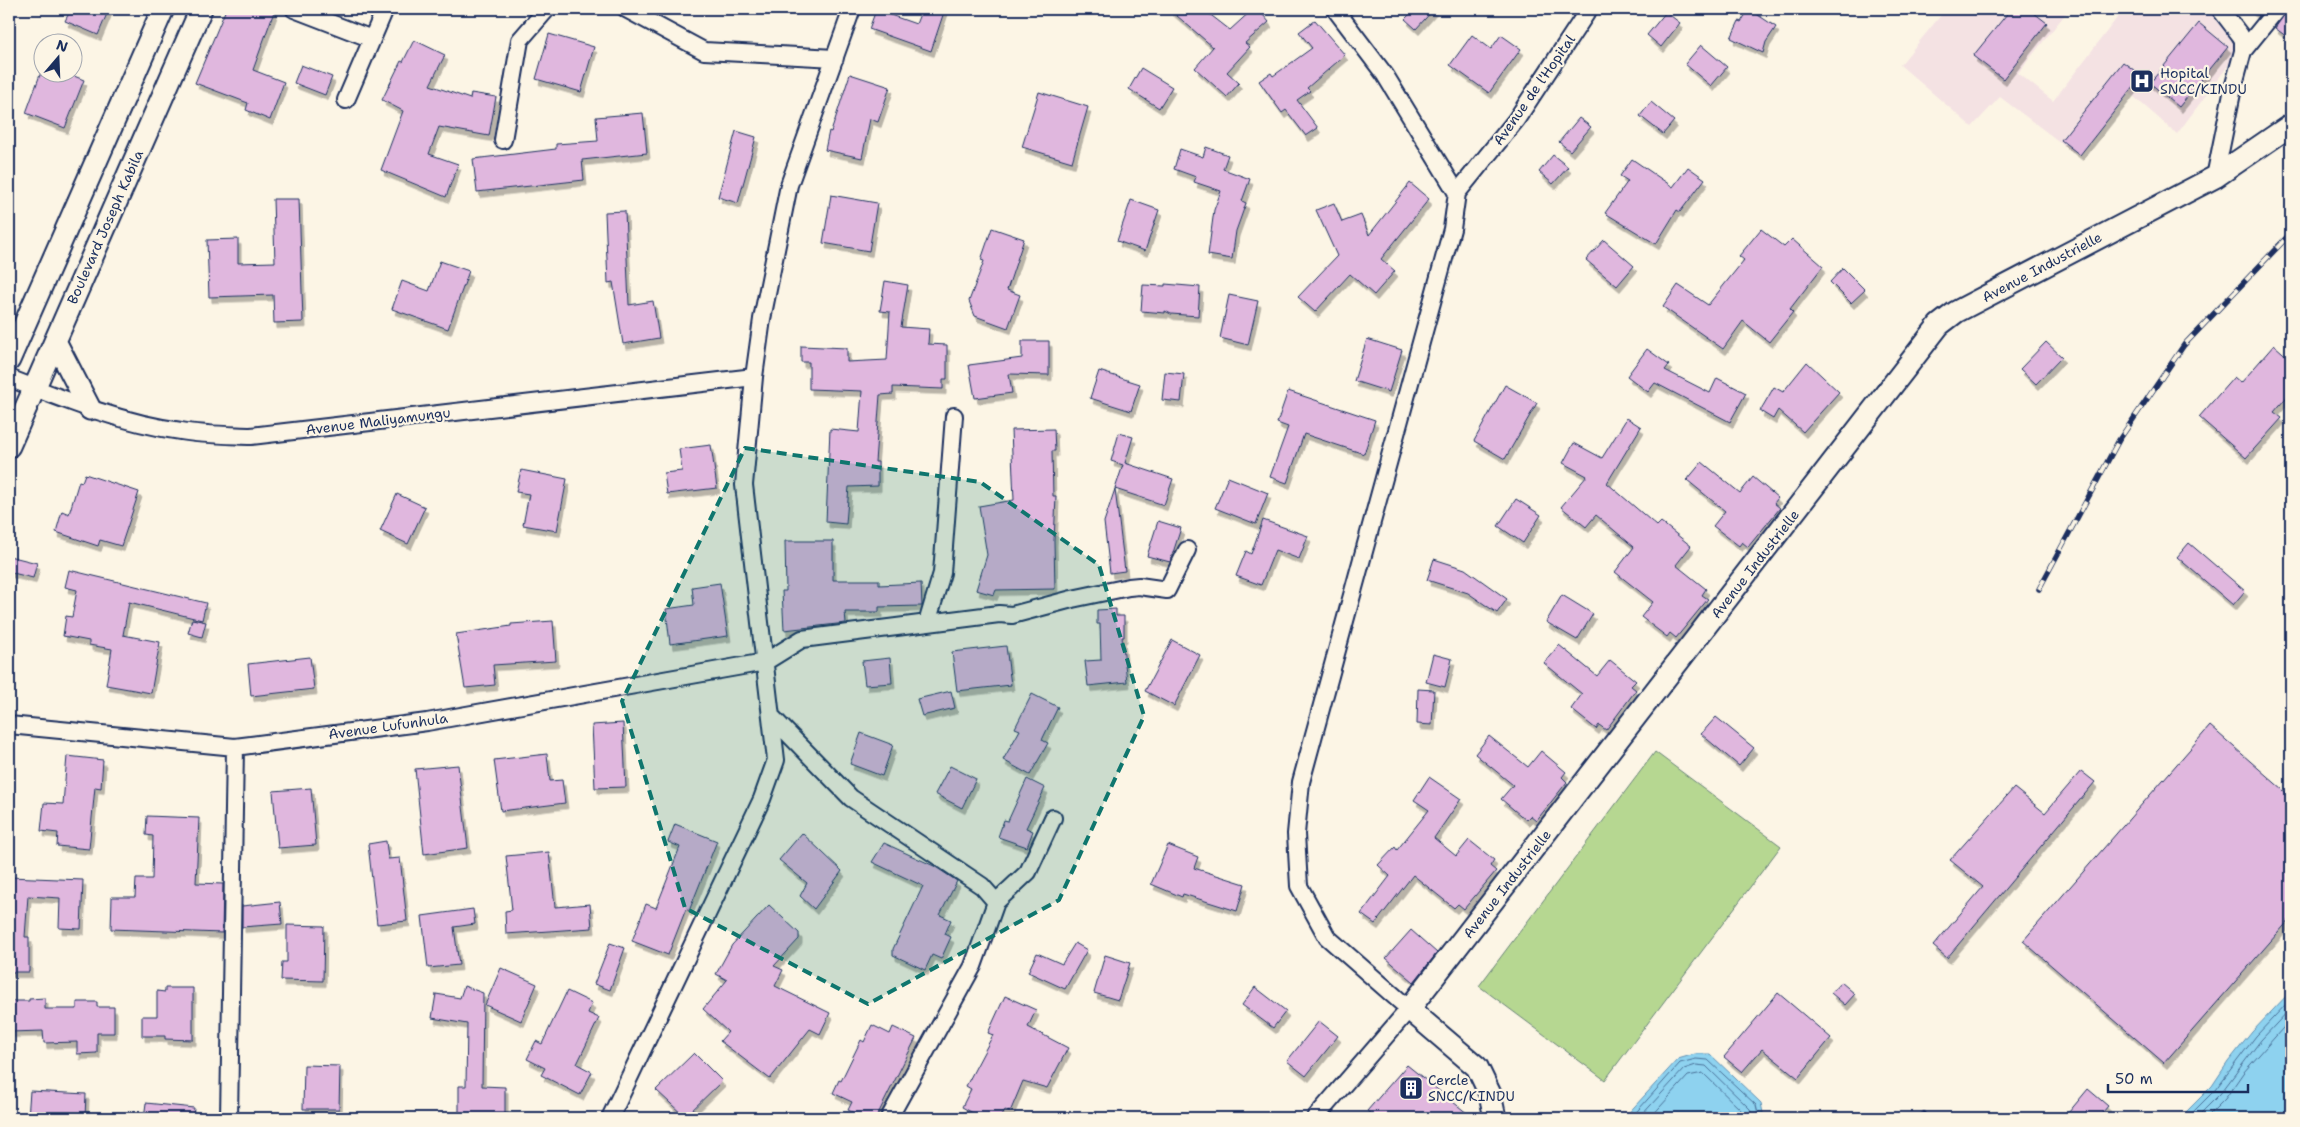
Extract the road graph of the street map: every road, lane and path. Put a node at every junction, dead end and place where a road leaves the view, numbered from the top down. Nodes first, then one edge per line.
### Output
1 (163, 9) edge
2 (201, 9) edge
3 (294, 9) edge
4 (385, 9) edge
5 (547, 9) edge
6 (626, 9) edge
7 (852, 9) edge
8 (1334, 9) edge
9 (1589, 9) edge
10 (2220, 9) edge
11 (2278, 9) edge
12 (372, 38) junction
13 (2243, 51) junction
14 (834, 58) junction
15 (346, 100) dead end
16 (2291, 125) edge
17 (503, 140) dead end
18 (2215, 177) junction
19 (1457, 193) junction
20 (55, 341) junction
21 (9, 360) edge
22 (754, 377) junction
23 (9, 378) edge
24 (34, 388) junction
25 (90, 409) junction
26 (954, 416) dead end
27 (9, 446) edge
28 (1187, 550) dead end
29 (927, 623) junction
30 (765, 662) junction
31 (772, 717) junction
32 (9, 725) edge
33 (235, 748) junction
34 (1053, 818) dead end
35 (996, 902) junction
36 (1409, 1009) junction
37 (229, 1118) edge
38 (610, 1118) edge
39 (890, 1118) edge
40 (1315, 1118) edge
41 (1495, 1118) edge

1 - 21 street
2 - 20 street, Boulevard Joseph Kabila
3 - 12 street
4 - 12 street
5 - 17 street
6 - 14 street
7 - 14 street
8 - 19 street
9 - 19 street, Avenue de l'Hopital
10 - 13 street
11 - 13 street
12 - 15 street
13 - 18 street
14 - 22 street
16 - 18 street, Avenue Industrielle
18 - 36 street, Avenue Industrielle
19 - 36 street
20 - 24 street, Boulevard Joseph Kabila
20 - 25 street
22 - 25 street, Avenue Maliyamungu
22 - 30 street
23 - 24 street, Avenue Maliyamungu
24 - 25 street, Avenue Maliyamungu
24 - 27 street, Boulevard Joseph Kabila
26 - 29 street
28 - 29 street
29 - 30 street
30 - 31 street
30 - 33 street, Avenue Lufunhula
31 - 35 street
31 - 38 street
32 - 33 street, Avenue Lufunhula
33 - 37 street
34 - 35 street
35 - 39 street
36 - 40 street
36 - 41 street

